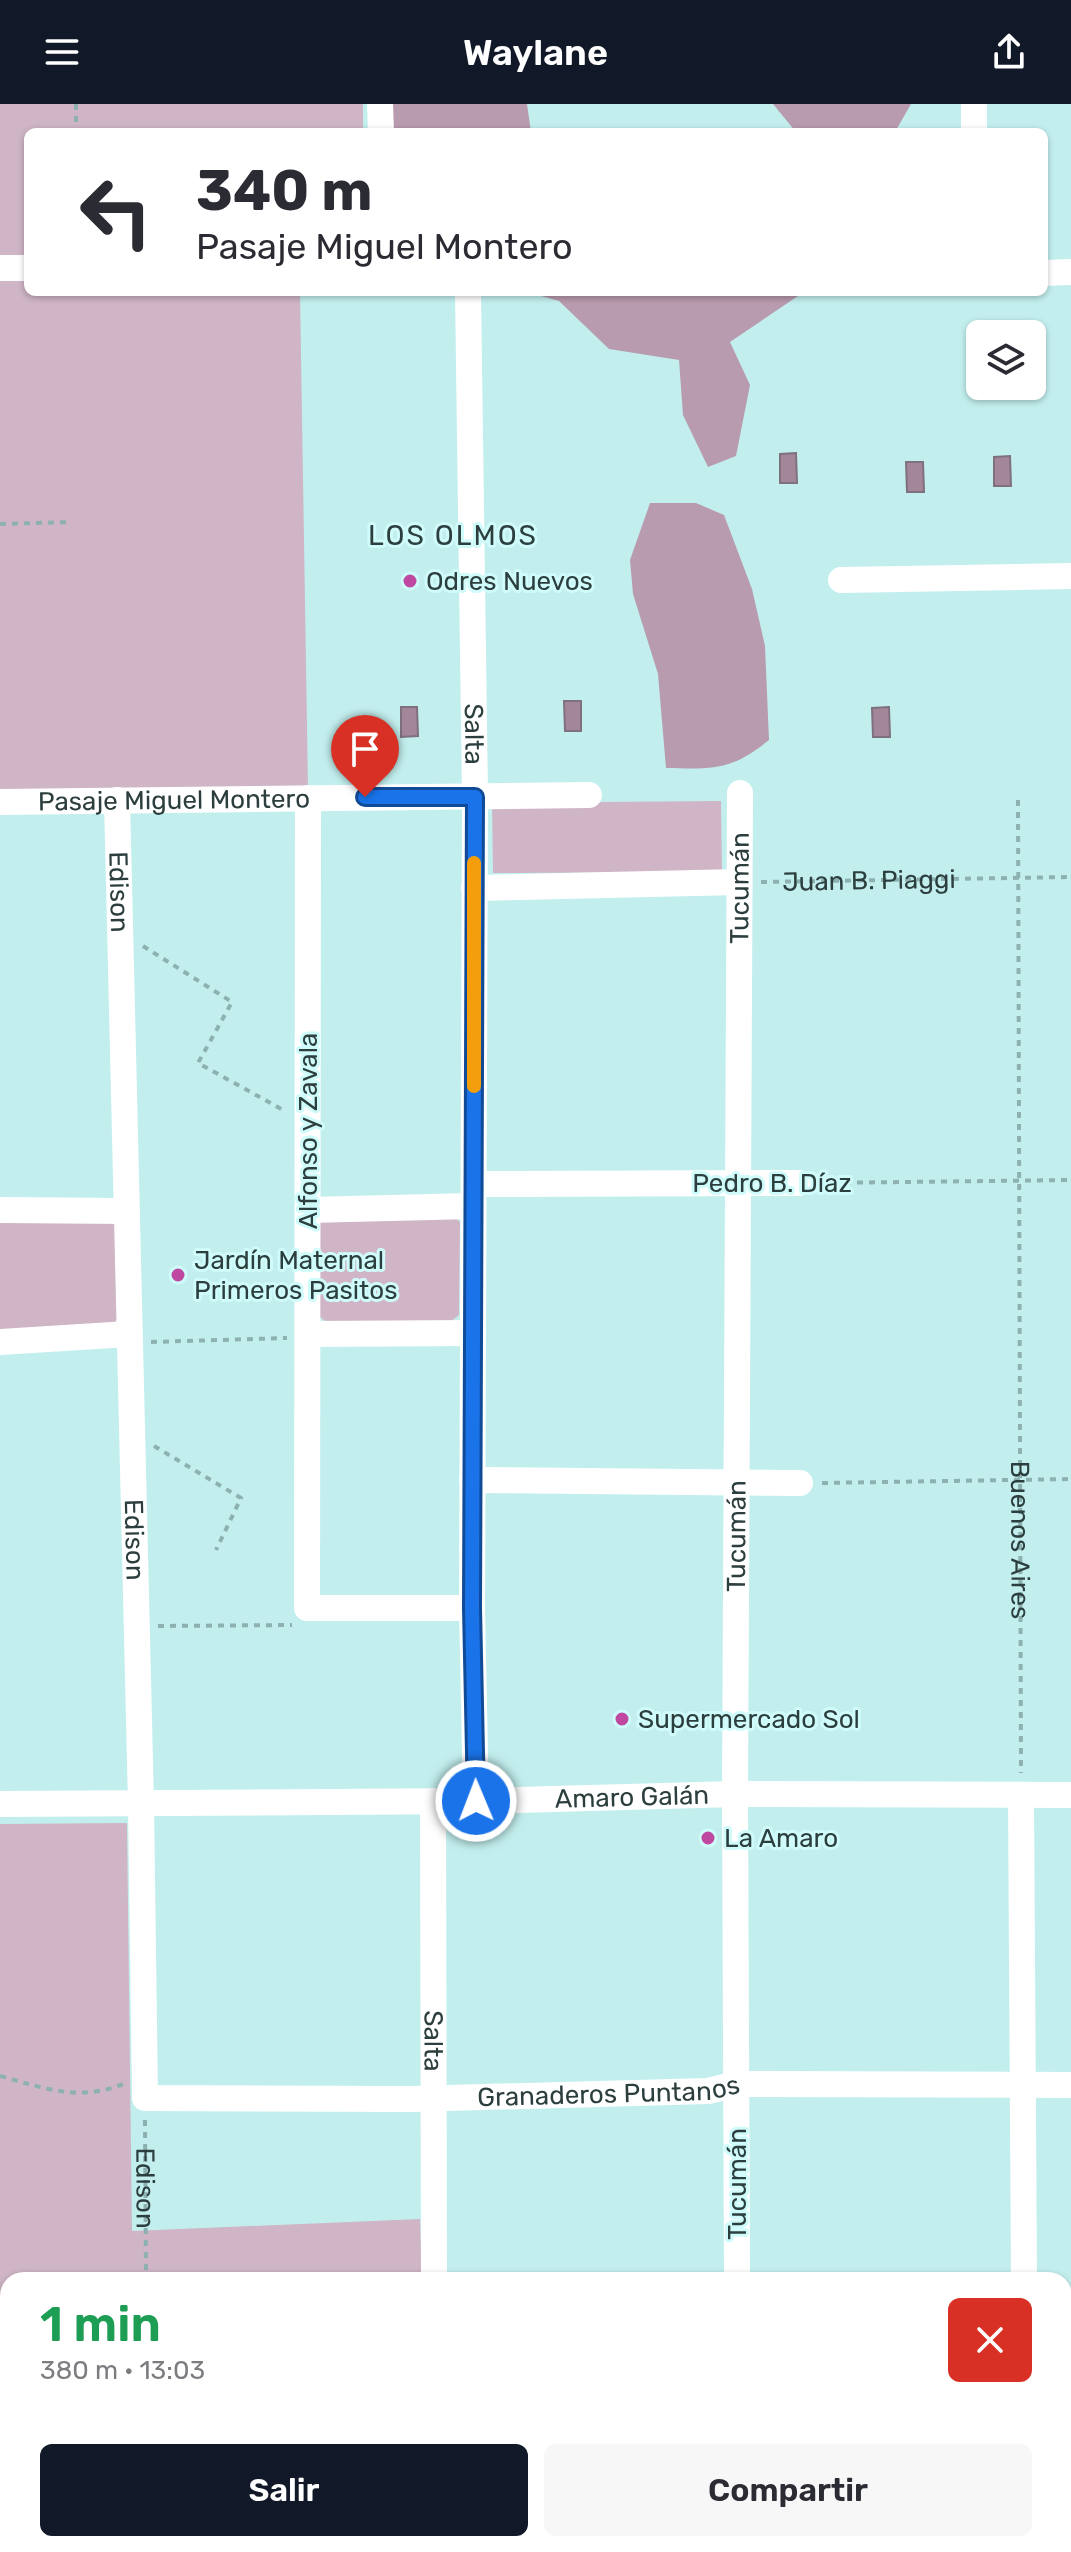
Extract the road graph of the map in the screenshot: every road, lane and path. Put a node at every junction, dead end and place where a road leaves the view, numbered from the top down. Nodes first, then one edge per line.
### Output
1 (76, 104) edge
2 (380, 104) edge
3 (974, 104) edge
4 (76, 128) edge
5 (381, 128) edge
6 (974, 128) edge
7 (0, 268) edge
8 (24, 268) edge
9 (1071, 272) edge
10 (1048, 273) edge
11 (468, 296) edge
12 (71, 522) dead end
13 (0, 524) edge
14 (1071, 576) edge
15 (841, 580) dead end
16 (740, 793) dead end
17 (589, 795) dead end
18 (475, 797) junction
19 (308, 798) junction
20 (117, 800) junction
21 (1018, 800) dead end
22 (0, 802) edge
23 (1071, 877) edge
24 (1018, 878) junction
25 (739, 882) junction
26 (474, 888) junction
27 (136, 943) dead end
28 (294, 1116) dead end
29 (1071, 1180) edge
30 (1020, 1181) junction
31 (738, 1183) junction
32 (799, 1183) joint
33 (474, 1195) junction
34 (0, 1210) edge
35 (308, 1210) junction
36 (127, 1211) junction
37 (473, 1333) junction
38 (300, 1336) junction
39 (137, 1338) junction
40 (0, 1342) edge
41 (149, 1443) dead end
42 (1071, 1479) edge
43 (472, 1480) junction
44 (1021, 1480) junction
45 (800, 1483) joint
46 (736, 1484) junction
47 (216, 1550) dead end
48 (472, 1608) junction
49 (300, 1616) junction
50 (153, 1626) dead end
51 (735, 1794) junction
52 (1021, 1795) junction
53 (1071, 1795) edge
54 (433, 1801) junction
55 (476, 1801) junction
56 (0, 1804) edge
57 (141, 1804) junction
58 (0, 2076) edge
59 (737, 2084) junction
60 (1022, 2085) junction
61 (1071, 2085) edge
62 (144, 2087) junction
63 (433, 2098) junction
64 (146, 2272) edge
65 (434, 2272) edge
66 (737, 2272) edge
67 (1024, 2272) edge

1 - 4 path
2 - 5 street
3 - 6 street
7 - 8 street
9 - 10 street
11 - 18 street, Salta
12 - 13 path
14 - 15 street
16 - 25 street, Tucumán
17 - 18 street, Pasaje Miguel Montero
18 - 19 street, Pasaje Miguel Montero
18 - 26 street, Salta
19 - 20 street, Pasaje Miguel Montero
19 - 35 street, Alfonso y Zavala
20 - 22 street, Pasaje Miguel Montero
20 - 36 street, Edison
21 - 24 path, Buenos Aires
23 - 24 path, Juan B. Piaggi
24 - 25 path, Juan B. Piaggi
24 - 30 path, Buenos Aires
25 - 26 street
25 - 31 street, Tucumán
26 - 33 street, Salta
27 - 28 path
29 - 30 path, Pedro B. Díaz
30 - 32 path, Pedro B. Díaz
30 - 44 path, Buenos Aires
31 - 32 street, Pedro B. Díaz
31 - 33 street, Pedro B. Díaz
31 - 46 street, Tucumán
33 - 35 street, Pedro B. Díaz
33 - 37 street, Salta
34 - 36 street
35 - 38 street, Alfonso y Zavala
36 - 39 street, Edison
37 - 38 street
37 - 43 street, Salta
38 - 39 path
38 - 49 street, Alfonso y Zavala
39 - 40 street
39 - 57 street, Edison
41 - 47 path
42 - 44 path
43 - 46 street
43 - 48 street, Salta
44 - 45 path
44 - 52 path, Buenos Aires
45 - 46 street
46 - 51 street, Tucumán
48 - 49 street
48 - 55 street, Salta
49 - 50 path
51 - 52 street, Amaro Galán
51 - 55 street, Amaro Galán
51 - 59 street, Tucumán
52 - 53 street, Amaro Galán
52 - 60 street
54 - 55 street, Amaro Galán
54 - 57 street, Amaro Galán
54 - 63 street, Salta
56 - 57 street, Amaro Galán
57 - 62 street, Edison
58 - 62 path
59 - 60 street, Granaderos Puntanos
59 - 63 street, Granaderos Puntanos
59 - 66 street, Tucumán
60 - 61 street, Granaderos Puntanos
60 - 67 street
62 - 63 street, Granaderos Puntanos
62 - 64 path, Edison
63 - 65 street, Salta

